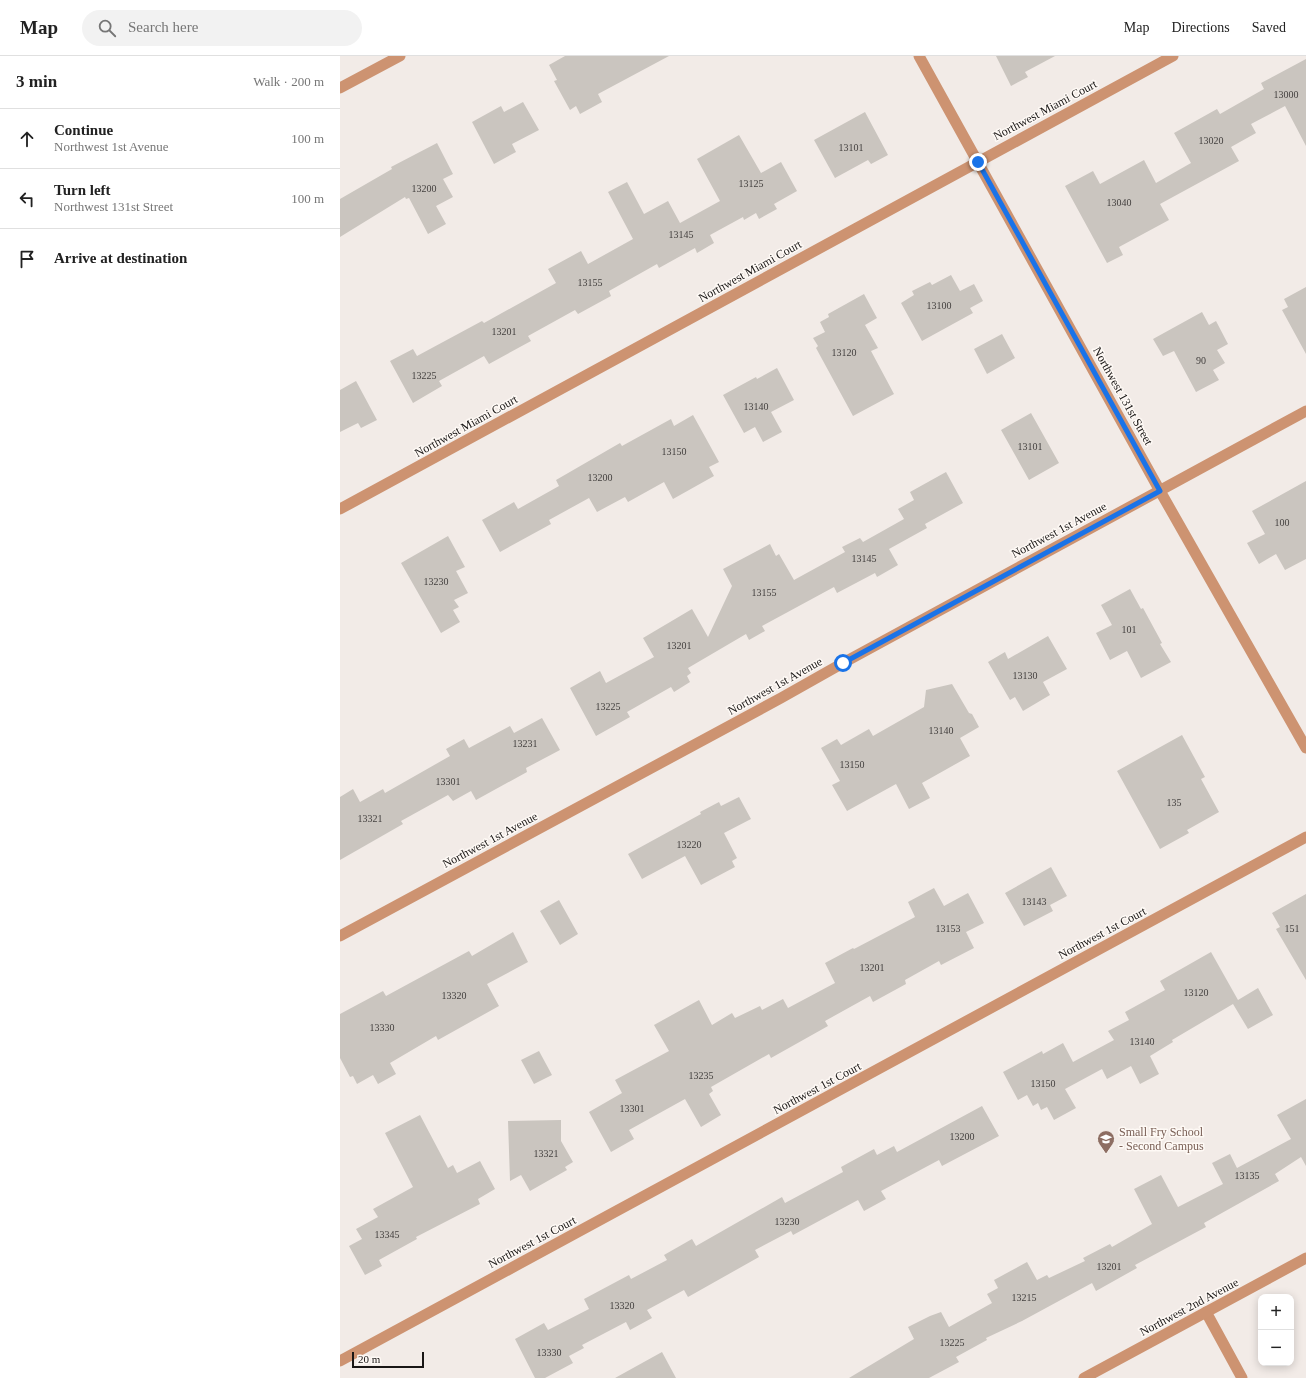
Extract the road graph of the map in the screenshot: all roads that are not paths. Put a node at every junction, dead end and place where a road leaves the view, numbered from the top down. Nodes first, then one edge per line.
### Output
1 (400, 56) edge
2 (918, 56) edge
3 (1173, 56) edge
4 (340, 88) edge
5 (978, 162) junction
6 (1306, 411) edge
7 (1160, 491) junction
8 (340, 509) edge
9 (1306, 748) edge
10 (1306, 837) edge
11 (340, 936) edge
12 (1306, 1258) edge
13 (1206, 1312) junction
14 (340, 1362) edge
15 (1084, 1378) edge
16 (1242, 1378) edge

1 - 4 street
2 - 5 street, Northwest 131st Street
3 - 5 street, Northwest Miami Court
5 - 7 street, Northwest 131st Street
5 - 8 street, Northwest Miami Court
6 - 7 street, Northwest 1st Avenue
7 - 9 street, Northwest 131st Street
7 - 11 street, Northwest 1st Avenue
10 - 14 street, Northwest 1st Court
12 - 13 street, Northwest 2nd Avenue
13 - 15 street, Northwest 2nd Avenue
13 - 16 street

